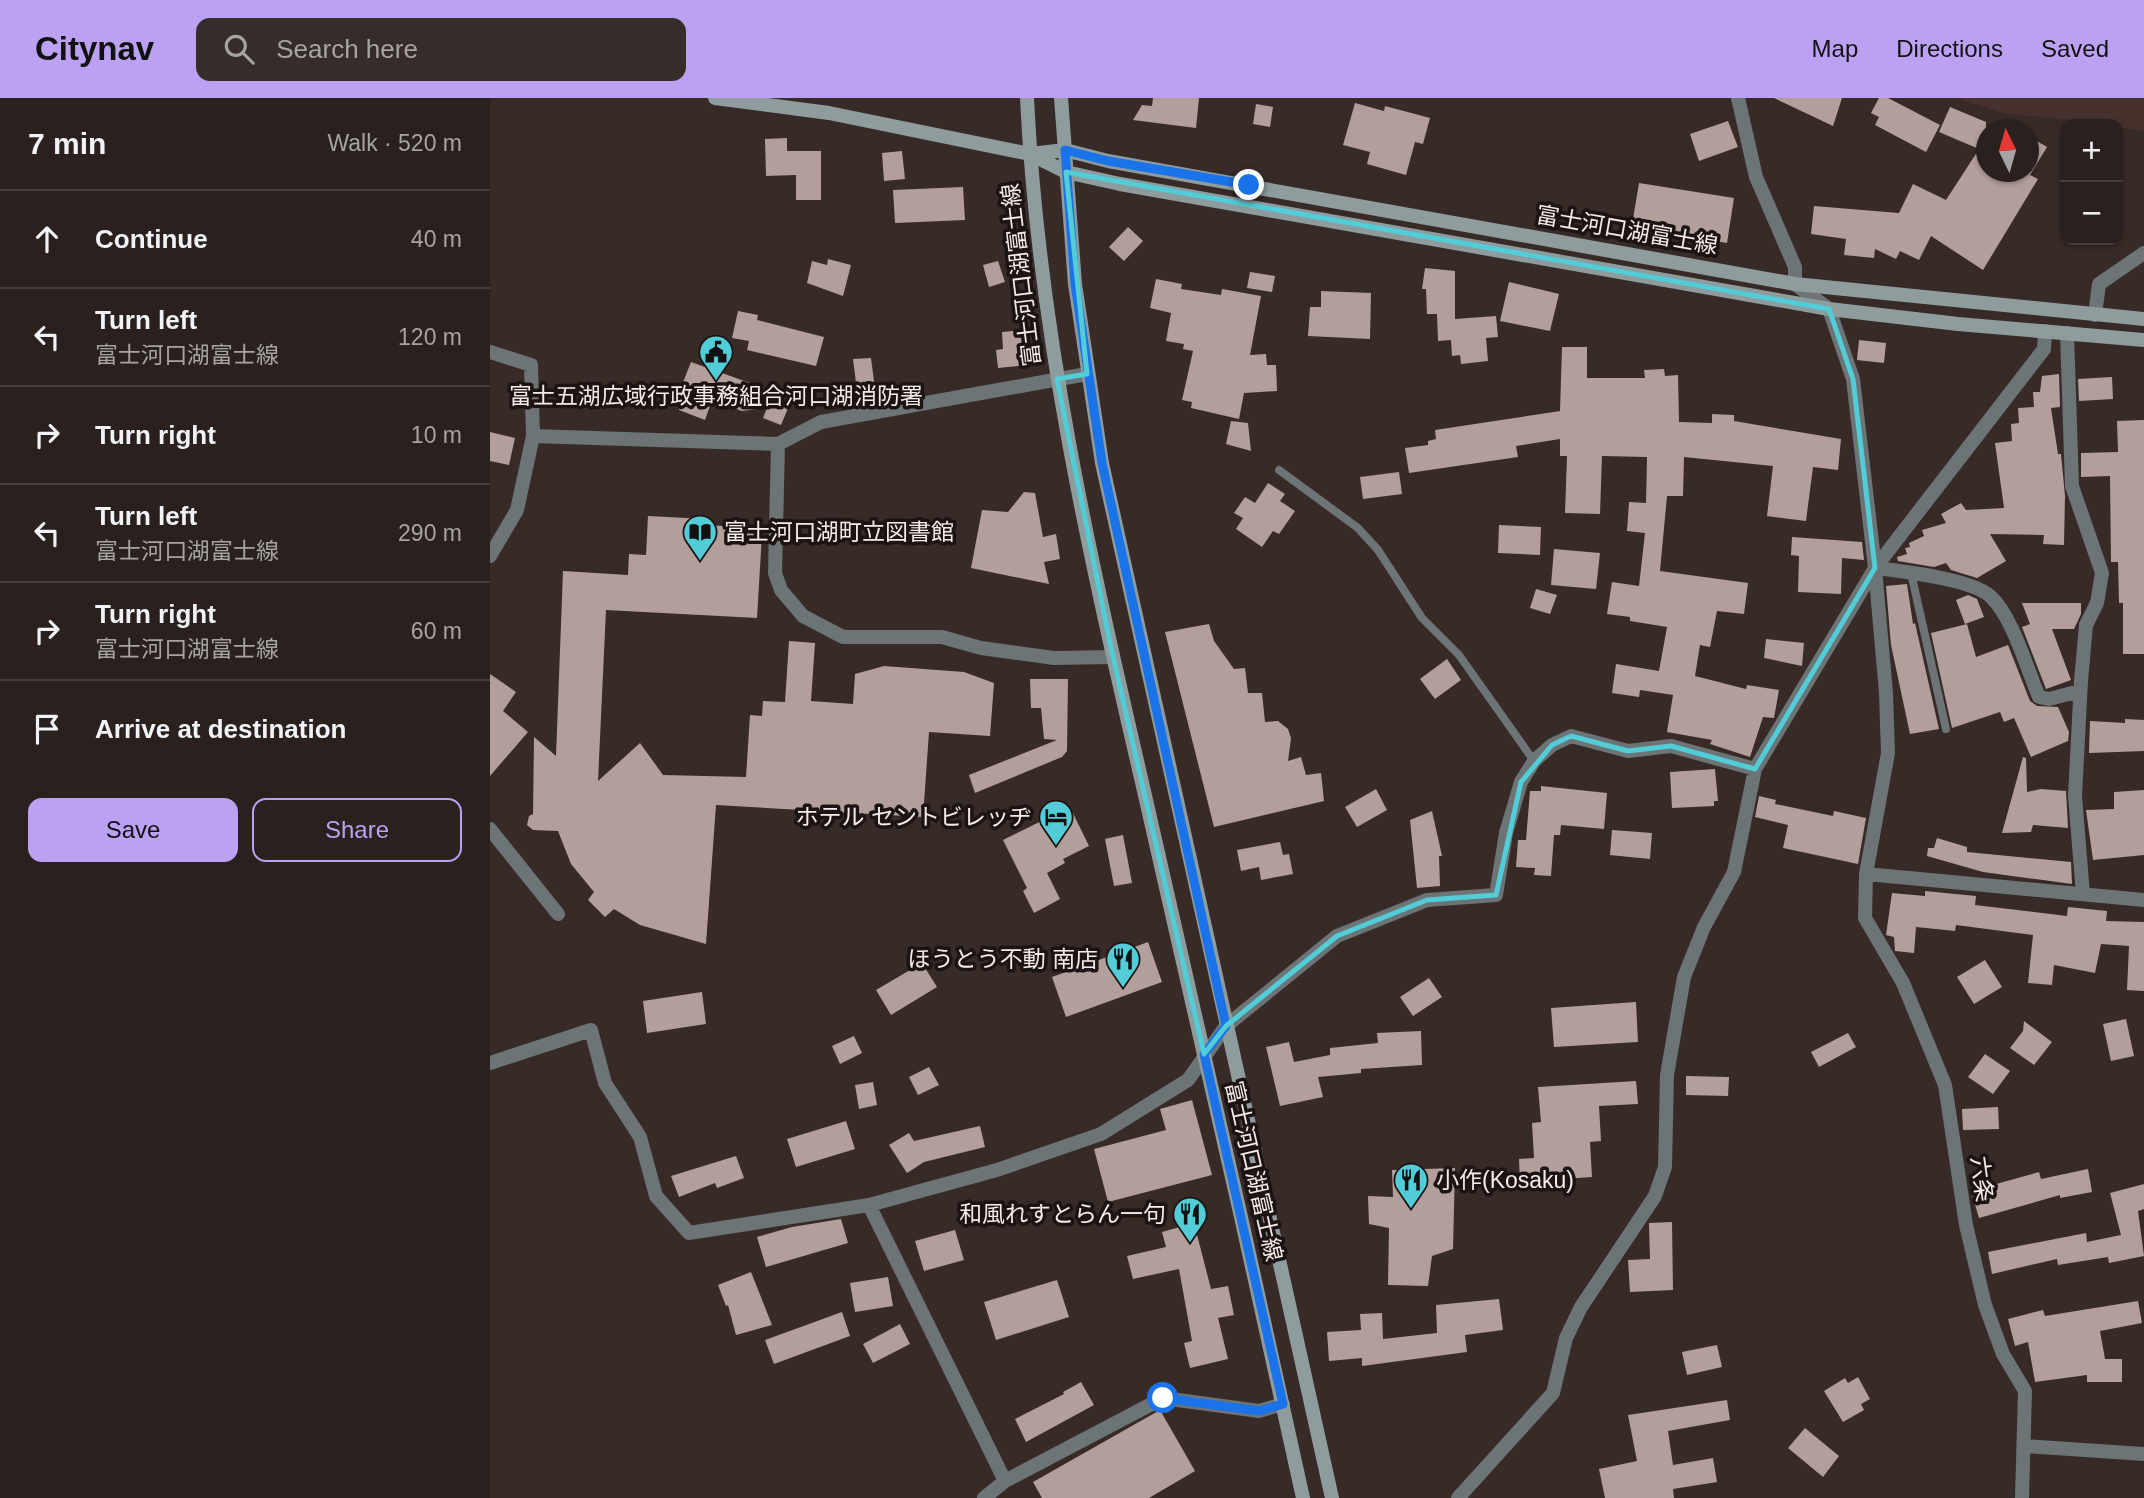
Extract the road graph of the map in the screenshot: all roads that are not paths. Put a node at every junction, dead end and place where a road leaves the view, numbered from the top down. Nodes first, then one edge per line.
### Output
1 (715, 98) edge
2 (1027, 98) edge
3 (1061, 98) edge
4 (1738, 98) edge
5 (1065, 150) junction
6 (1030, 154) junction
7 (1066, 172) junction
8 (2144, 253) edge
9 (1796, 284) junction
10 (1829, 309) junction
11 (2095, 315) junction
12 (2144, 319) edge
13 (2045, 331) junction
14 (2067, 333) junction
15 (2144, 340) edge
16 (490, 352) edge
17 (1087, 374) junction
18 (1057, 379) junction
19 (533, 436) junction
20 (778, 444) junction
21 (1279, 470) dead end
22 (490, 556) edge
23 (1875, 568) junction
24 (1911, 573) junction
25 (1113, 657) junction
26 (2080, 691) junction
27 (1946, 729) dead end
28 (1534, 761) junction
29 (1755, 769) junction
30 (490, 829) edge
31 (1867, 874) junction
32 (2083, 894) junction
33 (2144, 900) edge
34 (558, 914) dead end
35 (1226, 1026) junction
36 (1204, 1054) junction
37 (490, 1063) edge
38 (869, 1205) junction
39 (1283, 1404) junction
40 (2025, 1446) junction
41 (2144, 1454) edge
42 (1004, 1481) junction
43 (984, 1498) edge
44 (1303, 1498) edge
45 (1332, 1498) edge
46 (1458, 1498) edge
47 (2022, 1498) edge

1 - 6 main road
2 - 6 main road, 富士河口湖富士線
3 - 5 main road, 富士河口湖富士線
4 - 9 street
5 - 6 main road, 富士河口湖富士線
5 - 7 main road, 富士河口湖富士線
5 - 9 main road, 富士河口湖富士線
6 - 7 main road, 富士河口湖富士線
6 - 18 main road, 富士河口湖富士線
7 - 10 main road, 富士河口湖富士線
7 - 17 main road, 富士河口湖富士線
8 - 11 street
9 - 10 street
9 - 11 main road, 富士河口湖富士線
10 - 13 main road, 富士河口湖富士線
10 - 23 street, 六条
11 - 12 main road, 富士河口湖富士線
13 - 14 main road, 富士河口湖富士線
13 - 23 street
14 - 15 main road, 富士河口湖富士線
14 - 26 street
16 - 19 street
17 - 18 street
17 - 35 main road, 富士河口湖富士線
18 - 20 street
18 - 25 main road, 富士河口湖富士線
19 - 20 street
19 - 22 street
20 - 25 street
21 - 28 lane
23 - 24 street
23 - 29 street
23 - 31 street, 六条
24 - 26 street
24 - 27 lane
25 - 36 main road, 富士河口湖富士線
26 - 32 street
28 - 29 street
28 - 35 street
29 - 46 street
30 - 34 street
31 - 32 street
31 - 40 street, 六条
32 - 33 street
35 - 36 street
35 - 45 main road, 富士河口湖富士線
36 - 38 street
36 - 39 main road, 富士河口湖富士線
37 - 38 street
38 - 42 street
39 - 42 street
39 - 44 main road, 富士河口湖富士線
40 - 41 street
40 - 47 street, 六条
42 - 43 street

